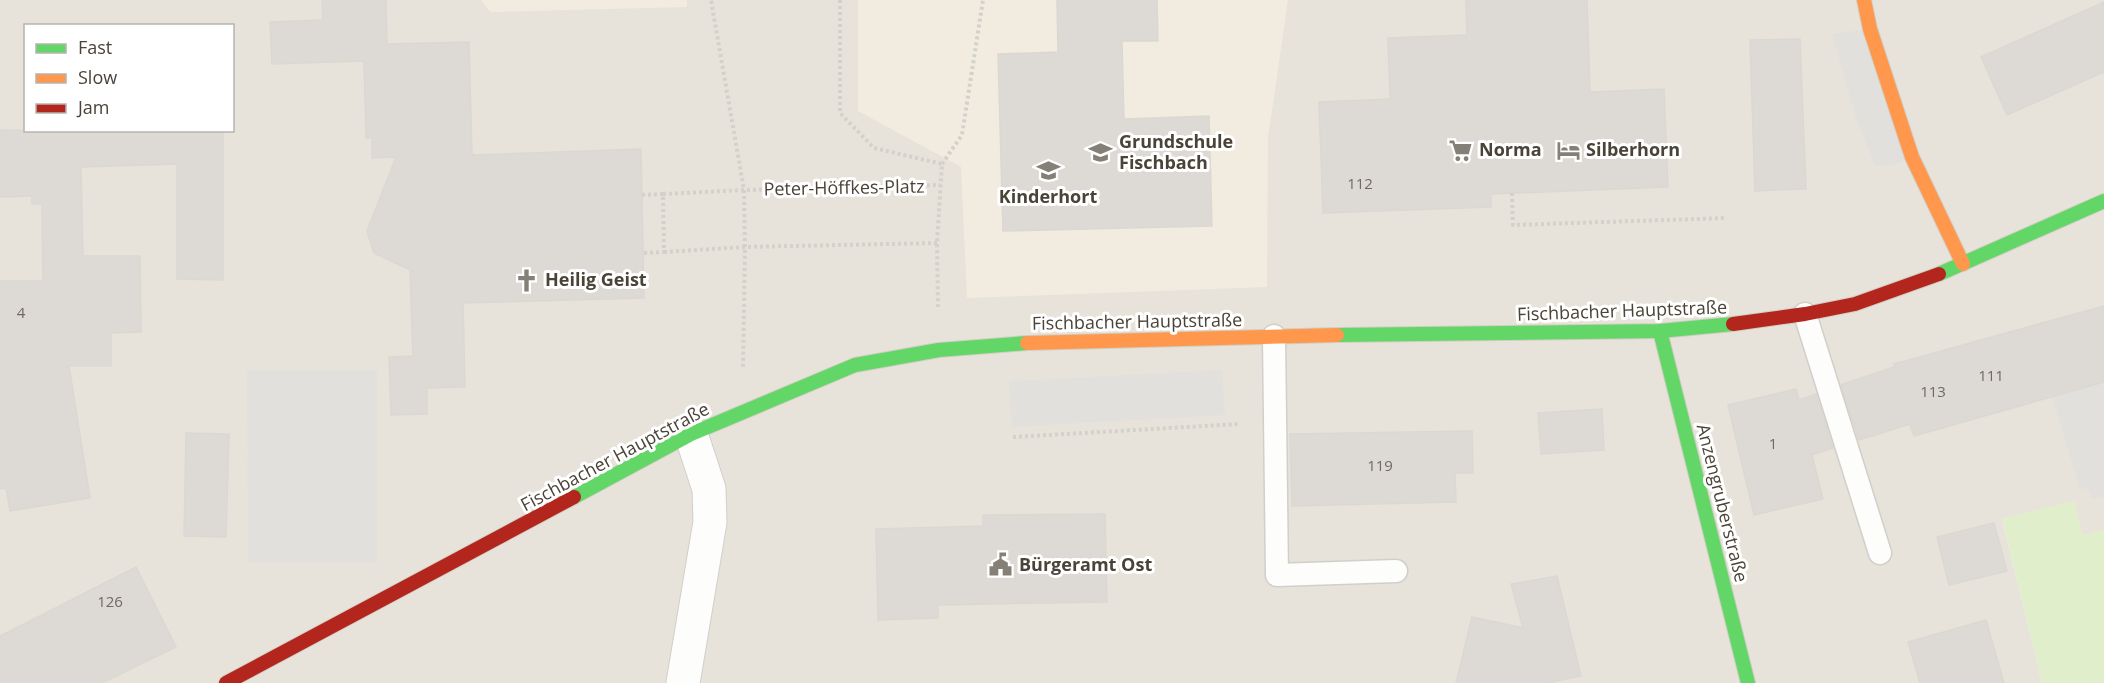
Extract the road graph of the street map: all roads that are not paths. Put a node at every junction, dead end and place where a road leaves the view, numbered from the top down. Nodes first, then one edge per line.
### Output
1 (1864, 0) edge
2 (2104, 201) edge
3 (1963, 264) junction
4 (1805, 314) junction
5 (1660, 331) junction
6 (1274, 336) junction
7 (691, 434) junction
8 (1880, 553) dead end
9 (1396, 571) dead end
10 (226, 683) edge
11 (682, 683) edge
12 (1748, 683) edge

1 - 3 main road
2 - 3 main road, Fischbacher Hauptstraße
3 - 4 main road, Fischbacher Hauptstraße
4 - 5 main road, Fischbacher Hauptstraße
4 - 8 lane
5 - 6 main road, Fischbacher Hauptstraße
5 - 12 main road, Anzengruberstraße
6 - 7 main road, Fischbacher Hauptstraße
6 - 9 lane
7 - 10 main road, Fischbacher Hauptstraße
7 - 11 street

